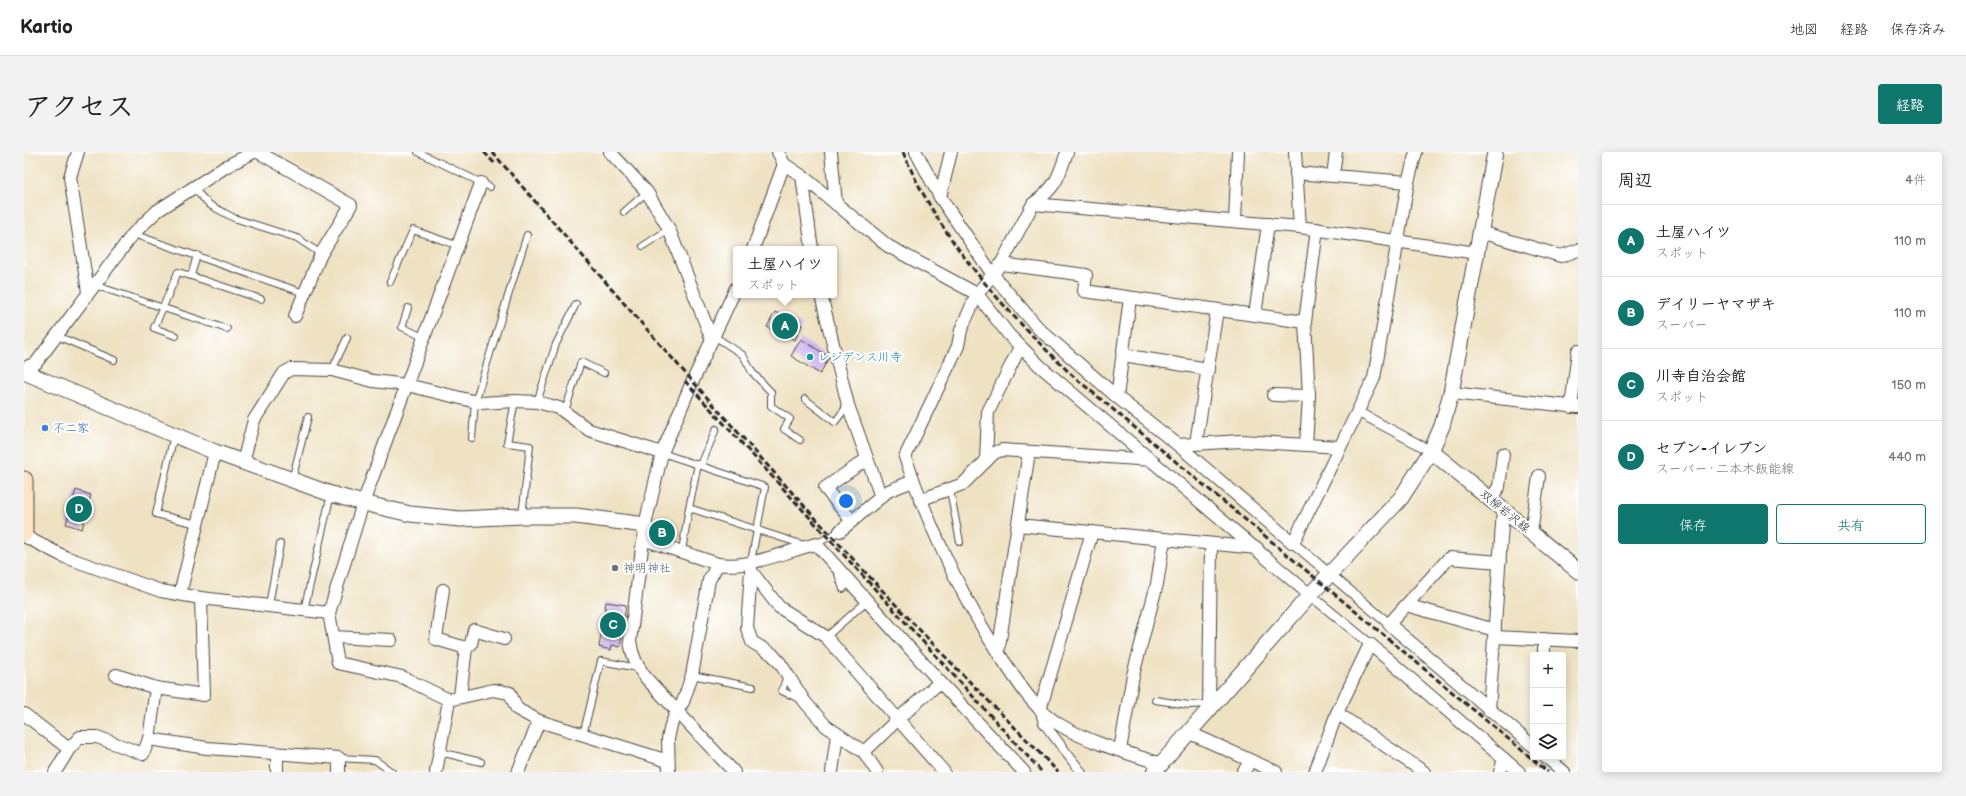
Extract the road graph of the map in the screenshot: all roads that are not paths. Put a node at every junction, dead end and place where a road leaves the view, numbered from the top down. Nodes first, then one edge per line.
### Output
1 (78, 152) edge
2 (254, 152) edge
3 (258, 152) edge
4 (418, 152) edge
5 (610, 152) edge
6 (778, 152) edge
7 (832, 152) edge
8 (916, 152) edge
9 (951, 152) edge
10 (1067, 152) edge
11 (1238, 152) edge
12 (1295, 152) edge
13 (1336, 152) edge
14 (1416, 152) edge
15 (1495, 152) edge
16 (784, 164) junction
17 (1296, 173) junction
18 (802, 176) junction
19 (1333, 176) junction
20 (1408, 182) junction
21 (486, 185) joint
22 (193, 188) junction
23 (647, 192) junction
24 (940, 197) junction
25 (836, 204) junction
26 (1033, 204) junction
27 (624, 212) dead end
28 (1235, 221) junction
29 (1268, 224) junction
30 (1300, 227) junction
31 (670, 229) junction
32 (1317, 229) junction
33 (1480, 232) junction
34 (133, 234) junction
35 (527, 235) dead end
36 (1397, 241) junction
37 (459, 246) junction
38 (643, 246) dead end
39 (754, 246) edge
40 (812, 246) edge
41 (1578, 250) edge
42 (1477, 253) junction
43 (321, 254) junction
44 (197, 255) junction
45 (1561, 256) junction
46 (1578, 260) edge
47 (1001, 264) junction
48 (993, 274) junction
49 (191, 276) junction
50 (390, 282) dead end
51 (91, 288) junction
52 (304, 293) junction
53 (977, 294) junction
54 (733, 295) edge
55 (822, 298) edge
56 (1130, 298) junction
57 (261, 300) dead end
58 (576, 304) dead end
59 (164, 307) junction
60 (408, 308) dead end
61 (1217, 310) junction
62 (1255, 315) junction
63 (295, 316) dead end
64 (1305, 322) junction
65 (227, 329) dead end
66 (55, 335) junction
67 (176, 336) dead end
68 (423, 337) junction
69 (347, 338) dead end
70 (713, 338) junction
71 (1020, 347) junction
72 (1578, 351) edge
73 (1123, 355) junction
74 (114, 360) dead end
75 (1577, 365) edge
76 (24, 368) edge
77 (1208, 369) junction
78 (332, 370) junction
79 (24, 372) edge
80 (604, 373) dead end
81 (407, 385) junction
82 (1451, 393) junction
83 (1273, 395) dead end
84 (1308, 396) junction
85 (1117, 397) junction
86 (805, 399) dead end
87 (515, 401) junction
88 (474, 402) junction
89 (537, 402) junction
90 (848, 405) junction
91 (1575, 407) edge
92 (564, 411) junction
93 (1358, 412) junction
94 (308, 417) dead end
95 (716, 429) dead end
96 (174, 435) junction
97 (472, 438) dead end
98 (800, 440) dead end
99 (1196, 443) junction
100 (1178, 445) junction
101 (1306, 445) junction
102 (1340, 447) junction
103 (1431, 451) junction
104 (215, 452) junction
105 (1029, 452) junction
106 (662, 453) junction
107 (1502, 454) dead end
108 (867, 459) junction
109 (1152, 460) junction
110 (986, 461) junction
111 (243, 462) junction
112 (699, 464) junction
113 (1538, 476) dead end
114 (24, 480) edge
115 (292, 480) junction
116 (914, 481) junction
117 (950, 490) junction
118 (331, 494) junction
119 (881, 497) junction
120 (1490, 499) junction
121 (920, 500) junction
122 (363, 503) junction
123 (689, 508) junction
124 (1504, 510) junction
125 (522, 516) junction
126 (852, 521) junction
127 (197, 524) junction
128 (1018, 525) junction
129 (24, 527) edge
130 (757, 530) junction
131 (840, 531) joint
132 (644, 532) junction
133 (1092, 532) junction
134 (1532, 533) junction
135 (1164, 539) junction
136 (960, 542) dead end
137 (1293, 543) junction
138 (280, 544) dead end
139 (1211, 544) junction
140 (811, 545) junction
141 (1257, 548) junction
142 (682, 552) junction
143 (1500, 562) junction
144 (718, 564) junction
145 (751, 567) junction
146 (1578, 571) edge
147 (1330, 573) junction
148 (443, 590) dead end
149 (180, 594) junction
150 (1310, 594) junction
151 (201, 598) junction
152 (868, 600) junction
153 (269, 605) junction
154 (1406, 605) junction
155 (304, 610) junction
156 (330, 613) junction
157 (1389, 624) junction
158 (1495, 634) junction
159 (334, 637) junction
160 (826, 637) junction
161 (504, 639) dead end
162 (1544, 639) junction
163 (391, 640) dead end
164 (1578, 641) edge
165 (1370, 644) junction
166 (466, 648) junction
167 (998, 652) junction
168 (1544, 652) edge
169 (638, 668) junction
170 (692, 674) junction
171 (116, 675) dead end
172 (940, 682) junction
173 (753, 686) dead end
174 (156, 688) junction
175 (454, 698) junction
176 (1154, 700) dead end
177 (1209, 706) junction
178 (1040, 710) junction
179 (1490, 710) junction
180 (677, 711) junction
181 (1338, 713) junction
182 (24, 714) edge
183 (898, 719) junction
184 (539, 720) junction
185 (1190, 733) junction
186 (838, 734) junction
187 (583, 735) junction
188 (149, 739) junction
189 (1530, 743) edge
190 (69, 749) junction
191 (1120, 750) junction
192 (440, 752) junction
193 (864, 752) junction
194 (277, 754) junction
195 (339, 758) junction
196 (1504, 759) junction
197 (1550, 760) edge
198 (1251, 761) junction
199 (481, 762) dead end
200 (668, 766) edge
201 (1158, 768) edge
202 (56, 772) edge
203 (277, 772) edge
204 (339, 772) edge
205 (392, 772) edge
206 (436, 772) edge
207 (518, 772) edge
208 (734, 772) edge
209 (832, 772) edge
210 (877, 772) edge
211 (944, 772) edge
212 (1024, 772) edge
213 (1081, 772) edge
214 (1243, 772) edge
215 (1276, 772) edge
216 (1315, 772) edge
217 (1424, 772) edge
218 (1500, 772) edge
219 (1519, 772) edge
220 (1564, 772) edge

1 - 51 street
2 - 22 street
3 - 43 street
4 - 21 lane
5 - 23 street
6 - 16 street
7 - 25 street
8 - 24 street
9 - 24 street
10 - 26 street
11 - 28 street
12 - 17 street
13 - 19 street
14 - 20 street
15 - 33 street
16 - 18 street
16 - 39 street
17 - 19 street
17 - 30 street
18 - 25 street
18 - 40 street
19 - 20 street
20 - 36 street
21 - 37 street
22 - 34 street
22 - 43 lane
23 - 27 lane
23 - 31 street
24 - 48 street
25 - 53 street
26 - 28 street
26 - 47 street
28 - 29 street
29 - 30 street
29 - 62 street
30 - 32 street
31 - 38 lane
31 - 70 street
32 - 36 street
32 - 64 street
33 - 42 street
33 - 45 street
34 - 44 lane
34 - 51 street
35 - 88 lane
36 - 42 street
36 - 93 street
37 - 50 lane
37 - 68 street
41 - 45 street
42 - 82 street
43 - 52 street
44 - 49 lane
44 - 52 lane
45 - 46 street
47 - 48 street
47 - 56 street
48 - 53 street
48 - 85 street
49 - 57 lane
49 - 59 lane
51 - 59 lane
51 - 66 street
52 - 63 street
53 - 71 street
53 - 116 street
54 - 70 street
55 - 90 street
56 - 61 street
56 - 73 street
58 - 89 lane
59 - 65 lane
59 - 67 lane
60 - 68 lane
61 - 62 street
61 - 77 street
62 - 64 street
64 - 84 street
66 - 74 lane
66 - 76 street
68 - 81 street
69 - 78 lane
70 - 98 lane
70 - 106 street
71 - 109 street
71 - 110 street
72 - 75 street
73 - 77 street
73 - 85 street
75 - 91 street
77 - 99 street
78 - 81 street
78 - 111 street
79 - 96 street
80 - 92 lane
81 - 88 street
81 - 122 street
82 - 91 street
82 - 103 street
83 - 84 street
84 - 101 street
85 - 100 street
86 - 90 lane
87 - 88 street
87 - 89 street
87 - 125 lane
88 - 97 lane
89 - 92 street
90 - 108 street
92 - 106 street
93 - 102 street
93 - 103 street
94 - 115 lane
95 - 112 lane
96 - 104 street
96 - 127 lane
99 - 100 street
99 - 101 street
100 - 137 street
101 - 102 street
102 - 137 street
103 - 120 street, 双柳岩沢線
103 - 147 street
104 - 111 street
104 - 127 street
105 - 109 street
105 - 110 street
105 - 128 street
106 - 112 lane
106 - 132 street
107 - 120 street
108 - 119 street
108 - 126 street
109 - 141 street
110 - 117 street
111 - 115 street
112 - 123 lane
112 - 130 lane
113 - 134 street
114 - 129 main road
115 - 118 street
116 - 119 street
116 - 121 street
117 - 121 street
117 - 136 lane
118 - 122 street
118 - 155 lane
119 - 126 street
120 - 124 street, 双柳岩沢線
121 - 167 street
122 - 125 street
122 - 156 street
123 - 130 lane
123 - 142 lane
124 - 134 street, 双柳岩沢線
124 - 143 street
125 - 132 street
126 - 131 street
127 - 149 street
128 - 133 street
128 - 167 street
129 - 149 street
130 - 140 lane
130 - 145 lane
131 - 140 lane
132 - 142 street
132 - 169 street
133 - 135 street
133 - 178 street
134 - 146 street, 双柳岩沢線
135 - 139 street
135 - 191 street
137 - 147 street
138 - 153 lane
139 - 141 street
139 - 177 street
140 - 145 street
140 - 152 street
141 - 150 street
142 - 144 street
143 - 154 street
143 - 158 street
144 - 145 street
144 - 170 street
145 - 160 street
145 - 186 street
147 - 150 street
147 - 157 street
148 - 166 street
149 - 151 street
150 - 165 street
150 - 177 street
151 - 153 street
151 - 174 street
152 - 160 lane
152 - 172 street
153 - 155 street
154 - 157 street
154 - 158 street
155 - 156 street
156 - 159 street
157 - 179 street
158 - 162 street
158 - 179 street
159 - 163 street
159 - 175 street
160 - 183 street
161 - 166 street
162 - 164 street
162 - 168 street
165 - 181 street
165 - 196 street
166 - 175 street
167 - 178 street
169 - 180 street
169 - 187 lane
170 - 173 lane
170 - 180 street
171 - 174 street
172 - 183 street
172 - 212 street
174 - 188 street
175 - 184 street
175 - 192 street
176 - 177 lane
177 - 185 street
178 - 191 street
178 - 213 street
179 - 189 street
180 - 200 street
180 - 208 street
181 - 216 street
181 - 217 street
182 - 190 street
183 - 193 street
183 - 211 street
184 - 187 street
184 - 207 street
185 - 198 street
185 - 201 street
186 - 193 street
186 - 209 street
187 - 200 street
188 - 190 street
188 - 194 street
190 - 202 street
191 - 201 street
192 - 199 lane
192 - 206 street
193 - 210 street
194 - 195 street
194 - 203 street
195 - 204 street
195 - 205 lane
196 - 218 street
196 - 219 street
197 - 220 street
198 - 214 street
198 - 215 street

